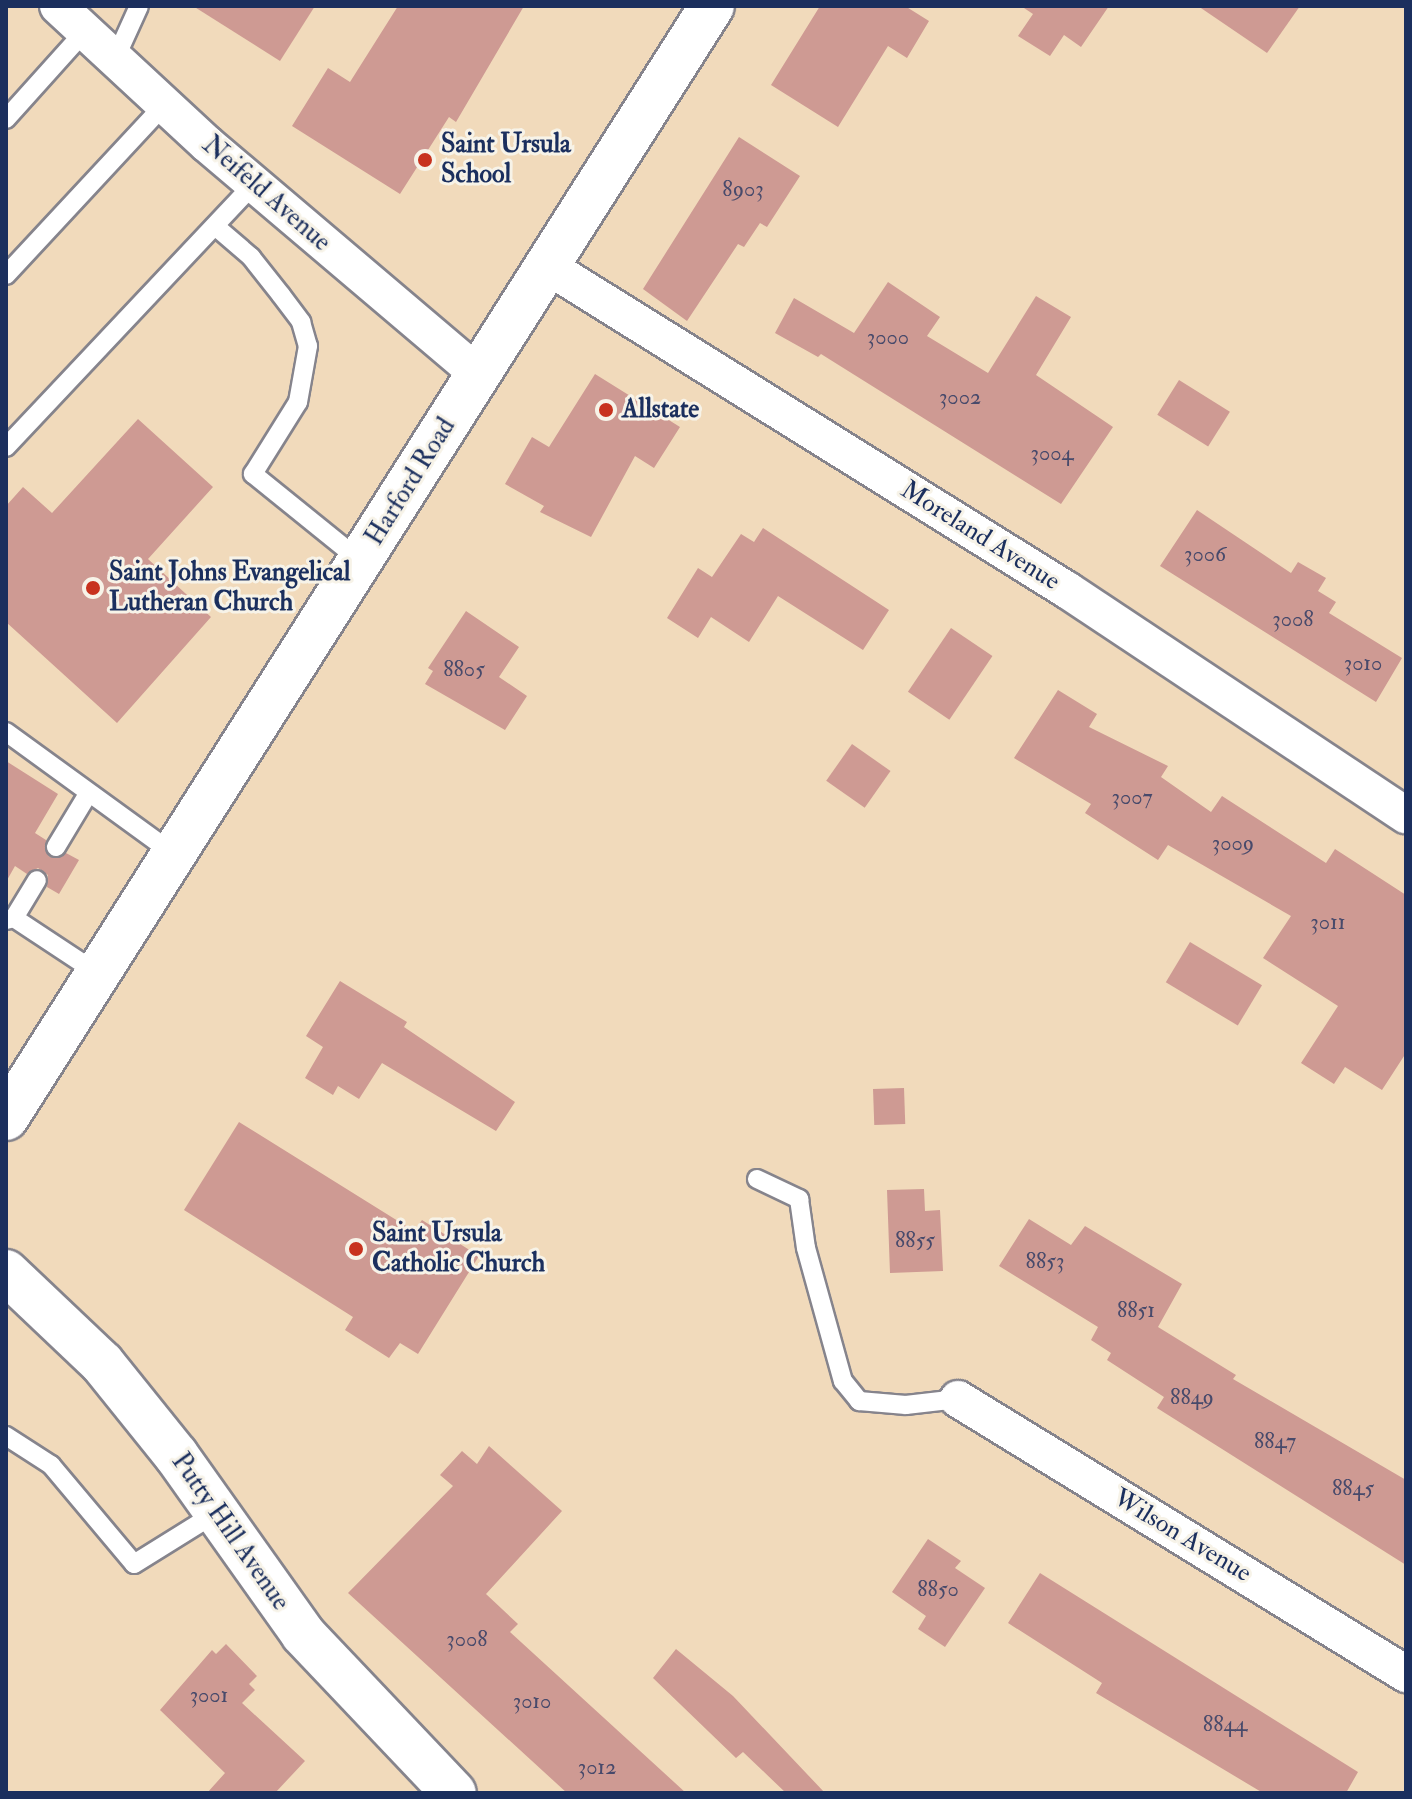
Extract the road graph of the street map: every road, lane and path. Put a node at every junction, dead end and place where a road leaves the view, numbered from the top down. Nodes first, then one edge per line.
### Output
1 (58, 6) edge
2 (139, 6) edge
3 (712, 6) edge
4 (85, 31) junction
5 (115, 59) junction
6 (164, 105) junction
7 (6, 119) edge
8 (254, 184) junction
9 (215, 226) junction
10 (547, 266) junction
11 (6, 275) edge
12 (479, 375) junction
13 (6, 447) edge
14 (361, 561) junction
15 (6, 732) edge
16 (88, 794) junction
17 (1406, 815) edge
18 (56, 847) dead end
19 (175, 855) junction
20 (37, 880) dead end
21 (10, 919) edge
22 (99, 974) junction
23 (6, 1118) edge
24 (757, 1179) dead end
25 (6, 1272) edge
26 (958, 1399) joint
27 (6, 1436) edge
28 (216, 1513) junction
29 (1406, 1674) edge
30 (454, 1793) edge

1 - 4 street, Neifeld Avenue
2 - 5 lane
3 - 10 main road, Harford Road
4 - 5 street, Neifeld Avenue
4 - 7 lane
5 - 6 street, Neifeld Avenue
6 - 8 street, Neifeld Avenue
6 - 11 lane
8 - 9 lane
8 - 12 street, Neifeld Avenue
9 - 13 lane
9 - 14 lane
10 - 12 main road, Harford Road
10 - 17 street, Moreland Avenue
12 - 14 main road, Harford Road
14 - 19 main road, Harford Road
15 - 16 lane
16 - 18 lane
16 - 19 lane
19 - 22 main road, Harford Road
20 - 21 lane
21 - 22 lane
22 - 23 main road, Harford Road
24 - 26 lane
25 - 28 main road, Putty Hill Avenue
26 - 29 street, Wilson Avenue
27 - 28 lane
28 - 30 main road, Putty Hill Avenue

